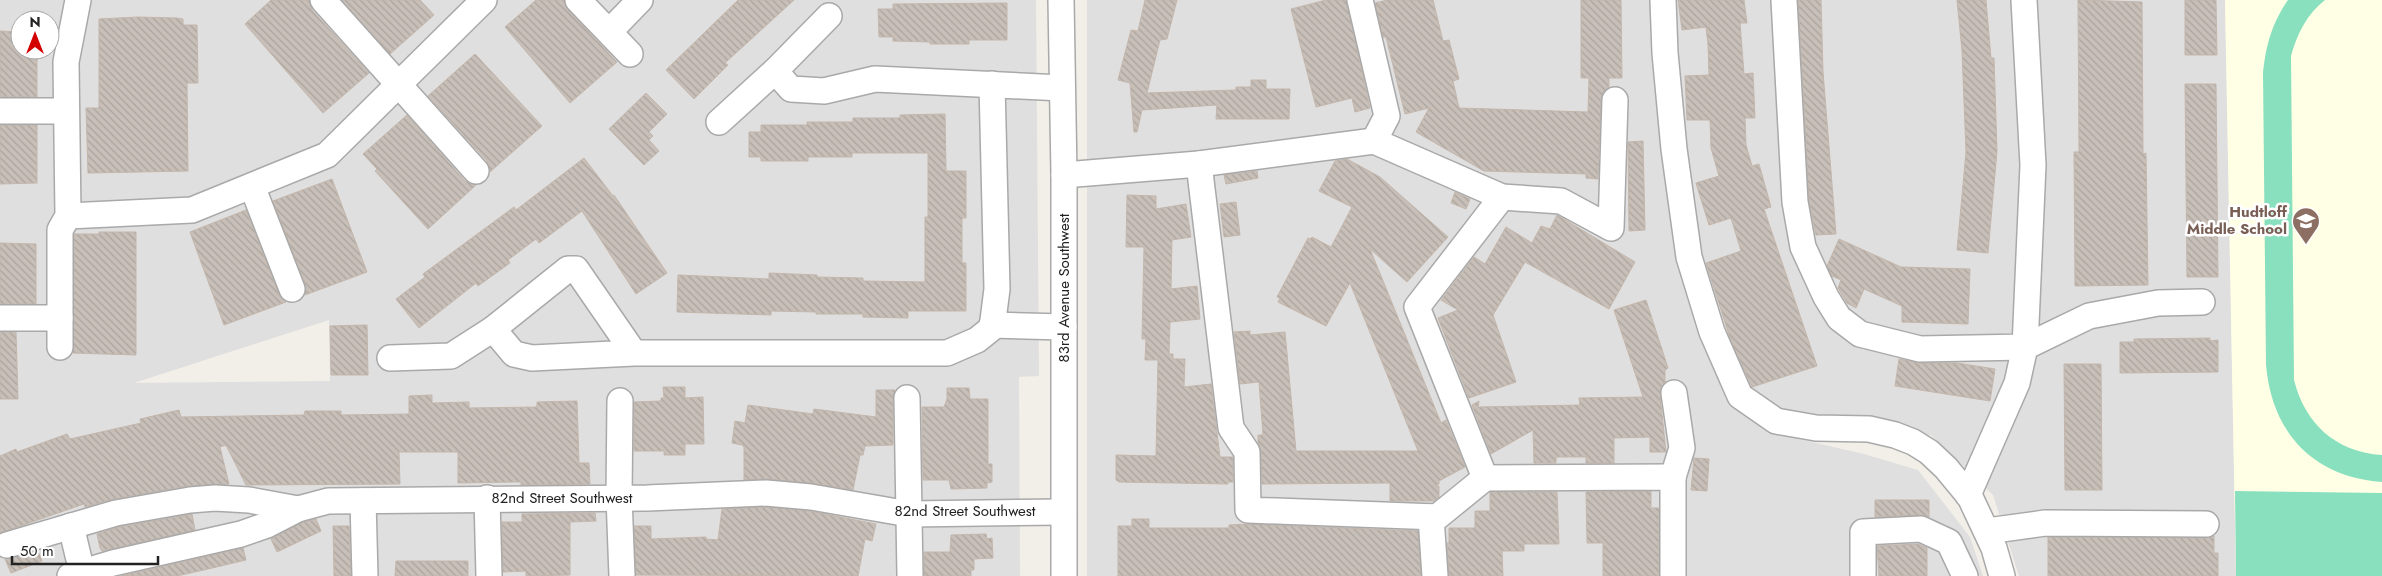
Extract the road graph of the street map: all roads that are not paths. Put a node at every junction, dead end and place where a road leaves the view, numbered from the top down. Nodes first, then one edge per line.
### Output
1 (78, 0) edge
2 (323, 0) edge
3 (484, 0) edge
4 (578, 0) edge
5 (640, 0) edge
6 (1060, 0) edge
7 (1360, 0) edge
8 (1663, 0) edge
9 (1784, 0) edge
10 (2024, 0) edge
11 (829, 16) dead end
12 (609, 32) junction
13 (630, 54) dead end
14 (775, 71) junction
15 (400, 83) junction
16 (992, 84) junction
17 (1062, 88) junction
18 (1615, 100) dead end
19 (0, 111) edge
20 (66, 111) junction
21 (719, 122) dead end
22 (1374, 142) junction
23 (1199, 164) junction
24 (476, 171) dead end
25 (1064, 175) junction
26 (252, 186) junction
27 (1502, 197) junction
28 (68, 216) junction
29 (292, 290) dead end
30 (2202, 302) dead end
31 (0, 318) edge
32 (60, 318) junction
33 (992, 325) junction
34 (1064, 327) junction
35 (492, 329) junction
36 (60, 347) dead end
37 (2025, 347) junction
38 (634, 354) junction
39 (390, 358) dead end
40 (1674, 393) dead end
41 (907, 398) dead end
42 (620, 402) dead end
43 (1673, 477) junction
44 (1485, 478) junction
45 (1968, 495) junction
46 (619, 497) junction
47 (486, 498) junction
48 (363, 500) junction
49 (298, 509) junction
50 (1063, 512) junction
51 (909, 514) junction
52 (1430, 517) junction
53 (2206, 524) dead end
54 (71, 526) junction
55 (1986, 531) junction
56 (7, 545) dead end
57 (76, 574) edge
58 (365, 576) edge
59 (489, 576) edge
60 (622, 576) edge
61 (910, 576) edge
62 (1064, 576) edge
63 (1435, 576) edge
64 (1673, 576) edge
65 (1863, 576) edge
66 (1965, 576) edge
67 (2002, 576) edge

1 - 20 street
2 - 15 street
3 - 15 street
4 - 12 street
5 - 12 street
6 - 17 street, 83rd Avenue Southwest
7 - 22 street
8 - 45 street
9 - 37 street
10 - 37 street
11 - 14 street
12 - 13 street
14 - 16 street
14 - 21 street
15 - 24 street
15 - 26 street
16 - 17 street
16 - 33 street
17 - 25 street, 83rd Avenue Southwest
18 - 27 street
19 - 20 street
20 - 28 street
22 - 23 street
22 - 27 street
23 - 25 street
23 - 52 street
25 - 34 street, 83rd Avenue Southwest
26 - 28 street
26 - 29 street
27 - 44 street
28 - 32 street
30 - 37 street
31 - 32 street
32 - 36 street
33 - 34 street
33 - 38 street
34 - 50 street, 83rd Avenue Southwest
35 - 38 street
35 - 38 street
35 - 39 street
37 - 45 street
40 - 43 street
41 - 51 street
42 - 46 street
43 - 44 street
43 - 64 street
44 - 52 street
45 - 55 street
46 - 47 street, 82nd Street Southwest
46 - 51 street, 82nd Street Southwest
46 - 60 street
47 - 48 street, 82nd Street Southwest
47 - 59 street
48 - 49 street, 82nd Street Southwest
48 - 58 street
49 - 54 street
49 - 57 street, 82nd Street Southwest
50 - 51 street, 82nd Street Southwest
50 - 62 street, 83rd Avenue Southwest
51 - 61 street
52 - 63 street
53 - 55 street
54 - 56 street
54 - 57 street
55 - 67 street
65 - 66 street

